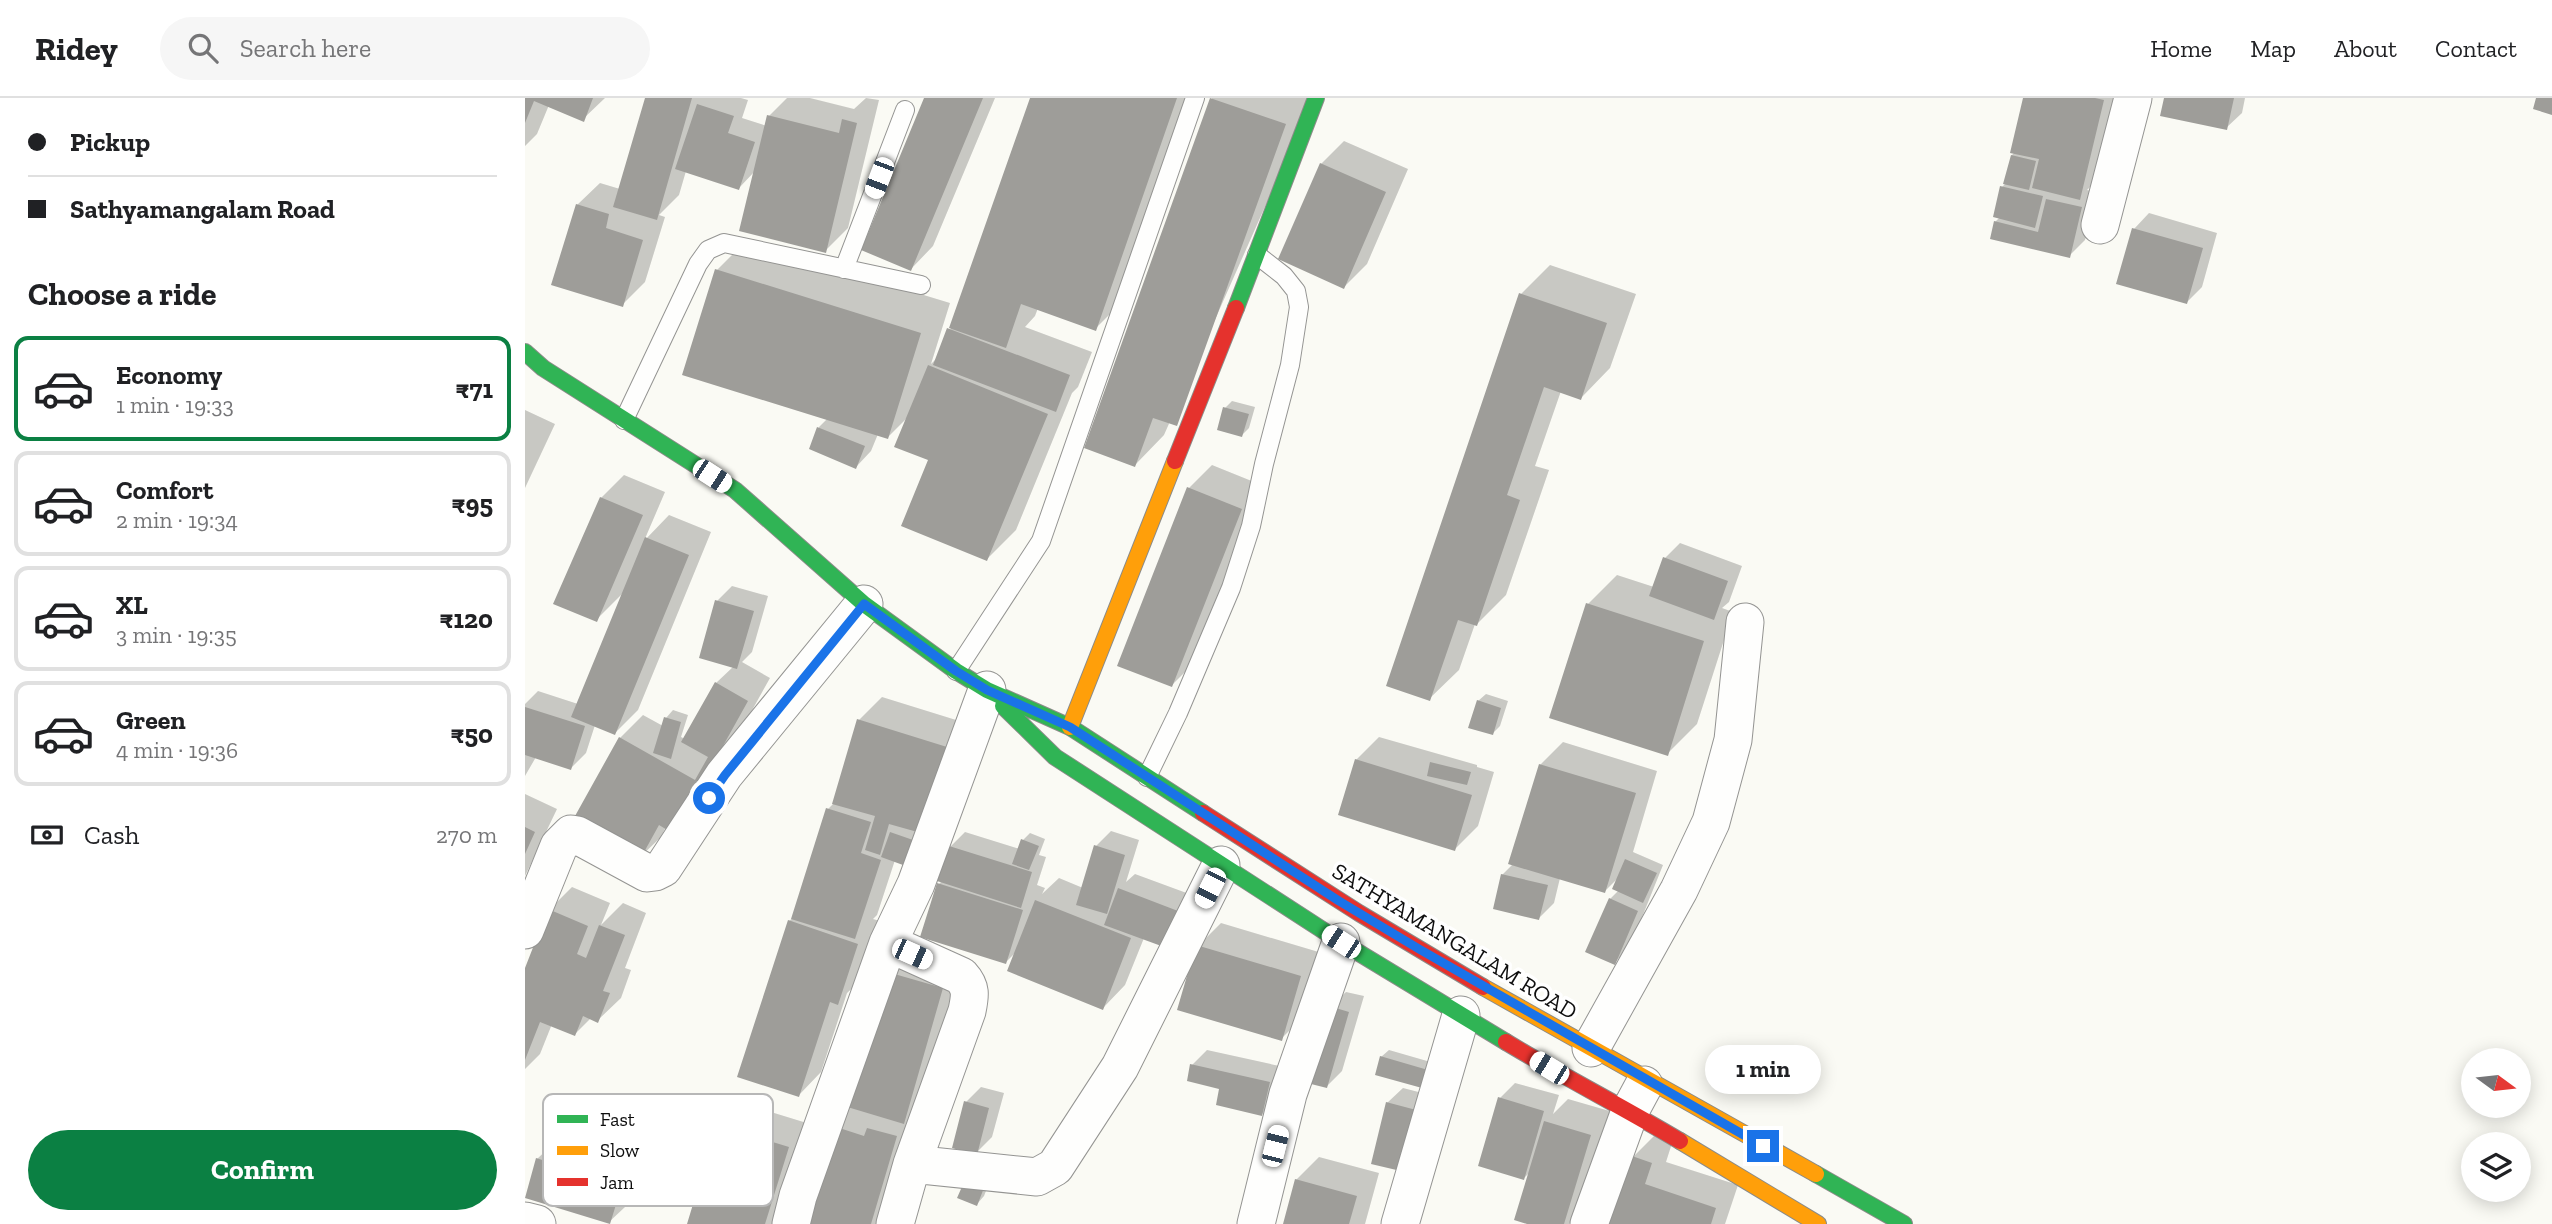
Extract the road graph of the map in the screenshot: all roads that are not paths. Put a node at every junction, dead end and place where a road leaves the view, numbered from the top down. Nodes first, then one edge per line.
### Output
1 (1195, 98) edge
2 (1316, 98) edge
3 (2133, 98) edge
4 (905, 110) dead end
5 (2100, 225) dead end
6 (1257, 255) junction
7 (844, 269) junction
8 (921, 285) dead end
9 (525, 352) edge
10 (624, 420) junction
11 (864, 604) junction
12 (1745, 622) dead end
13 (956, 671) junction
14 (987, 690) junction
15 (1070, 727) junction
16 (1147, 777) junction
17 (1221, 865) junction
18 (525, 930) edge
19 (1341, 942) junction
20 (888, 943) junction
21 (1461, 1015) junction
22 (1591, 1048) junction
23 (1638, 1096) junction
24 (912, 1164) junction
25 (525, 1221) edge
26 (537, 1224) edge
27 (791, 1224) edge
28 (895, 1224) edge
29 (1256, 1224) edge
30 (1401, 1224) edge
31 (1589, 1224) edge
32 (1818, 1224) edge
33 (1905, 1224) edge

1 - 13 lane
2 - 6 main road
3 - 5 street
4 - 7 lane
6 - 15 main road
6 - 16 lane
7 - 8 lane
7 - 10 lane
9 - 10 main road, SATHYAMANGALAM ROAD
10 - 11 main road, SATHYAMANGALAM ROAD
11 - 13 main road, SATHYAMANGALAM ROAD
11 - 18 street
12 - 22 street
13 - 14 main road, SATHYAMANGALAM ROAD
14 - 15 main road, SATHYAMANGALAM ROAD
14 - 17 main road, SATHYAMANGALAM ROAD
14 - 20 street
15 - 16 main road, SATHYAMANGALAM ROAD
16 - 22 main road, SATHYAMANGALAM ROAD
17 - 19 main road, SATHYAMANGALAM ROAD
17 - 24 street
19 - 21 main road, SATHYAMANGALAM ROAD
19 - 29 street
20 - 24 street
20 - 27 street
21 - 23 main road, SATHYAMANGALAM ROAD
21 - 30 street
22 - 23 main road, SATHYAMANGALAM ROAD
23 - 31 street
23 - 32 main road, SATHYAMANGALAM ROAD
23 - 33 main road, SATHYAMANGALAM ROAD
24 - 28 street
25 - 26 street

